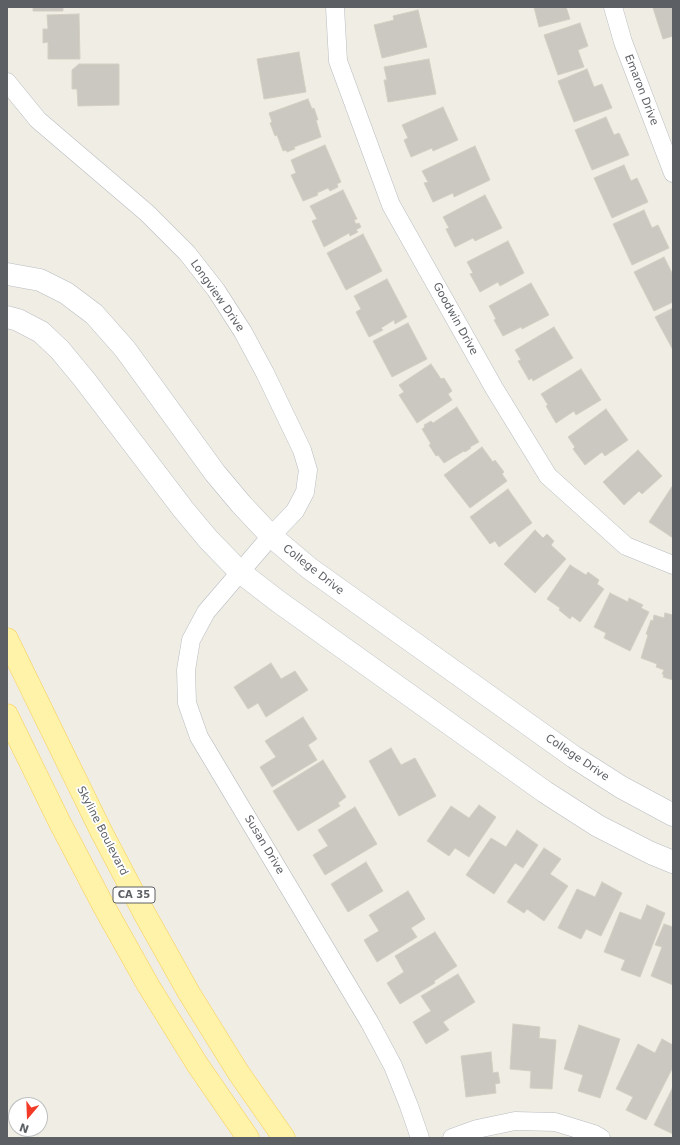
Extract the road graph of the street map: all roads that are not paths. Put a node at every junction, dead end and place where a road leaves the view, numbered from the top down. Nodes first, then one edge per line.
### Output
1 (335, 7) edge
2 (613, 7) edge
3 (7, 82) edge
4 (673, 173) edge
5 (7, 274) edge
6 (7, 317) edge
7 (271, 536) junction
8 (255, 555) joint
9 (673, 565) edge
10 (240, 572) junction
11 (7, 639) edge
12 (7, 714) edge
13 (673, 815) edge
14 (673, 862) edge
15 (248, 1138) edge
16 (284, 1138) edge
17 (420, 1138) edge
18 (452, 1138) edge
19 (601, 1138) edge

1 - 9 street, Goodwin Drive
2 - 4 street, Emaron Drive
3 - 7 street, Longview Drive
5 - 7 street, College Drive
6 - 10 street
7 - 8 street, Longview Drive
7 - 13 street, College Drive
8 - 10 street, Susan Drive
10 - 14 street
10 - 17 street, Susan Drive
11 - 16 main road, Skyline Boulevard / CA 35
12 - 15 main road, CA 35
18 - 19 street

